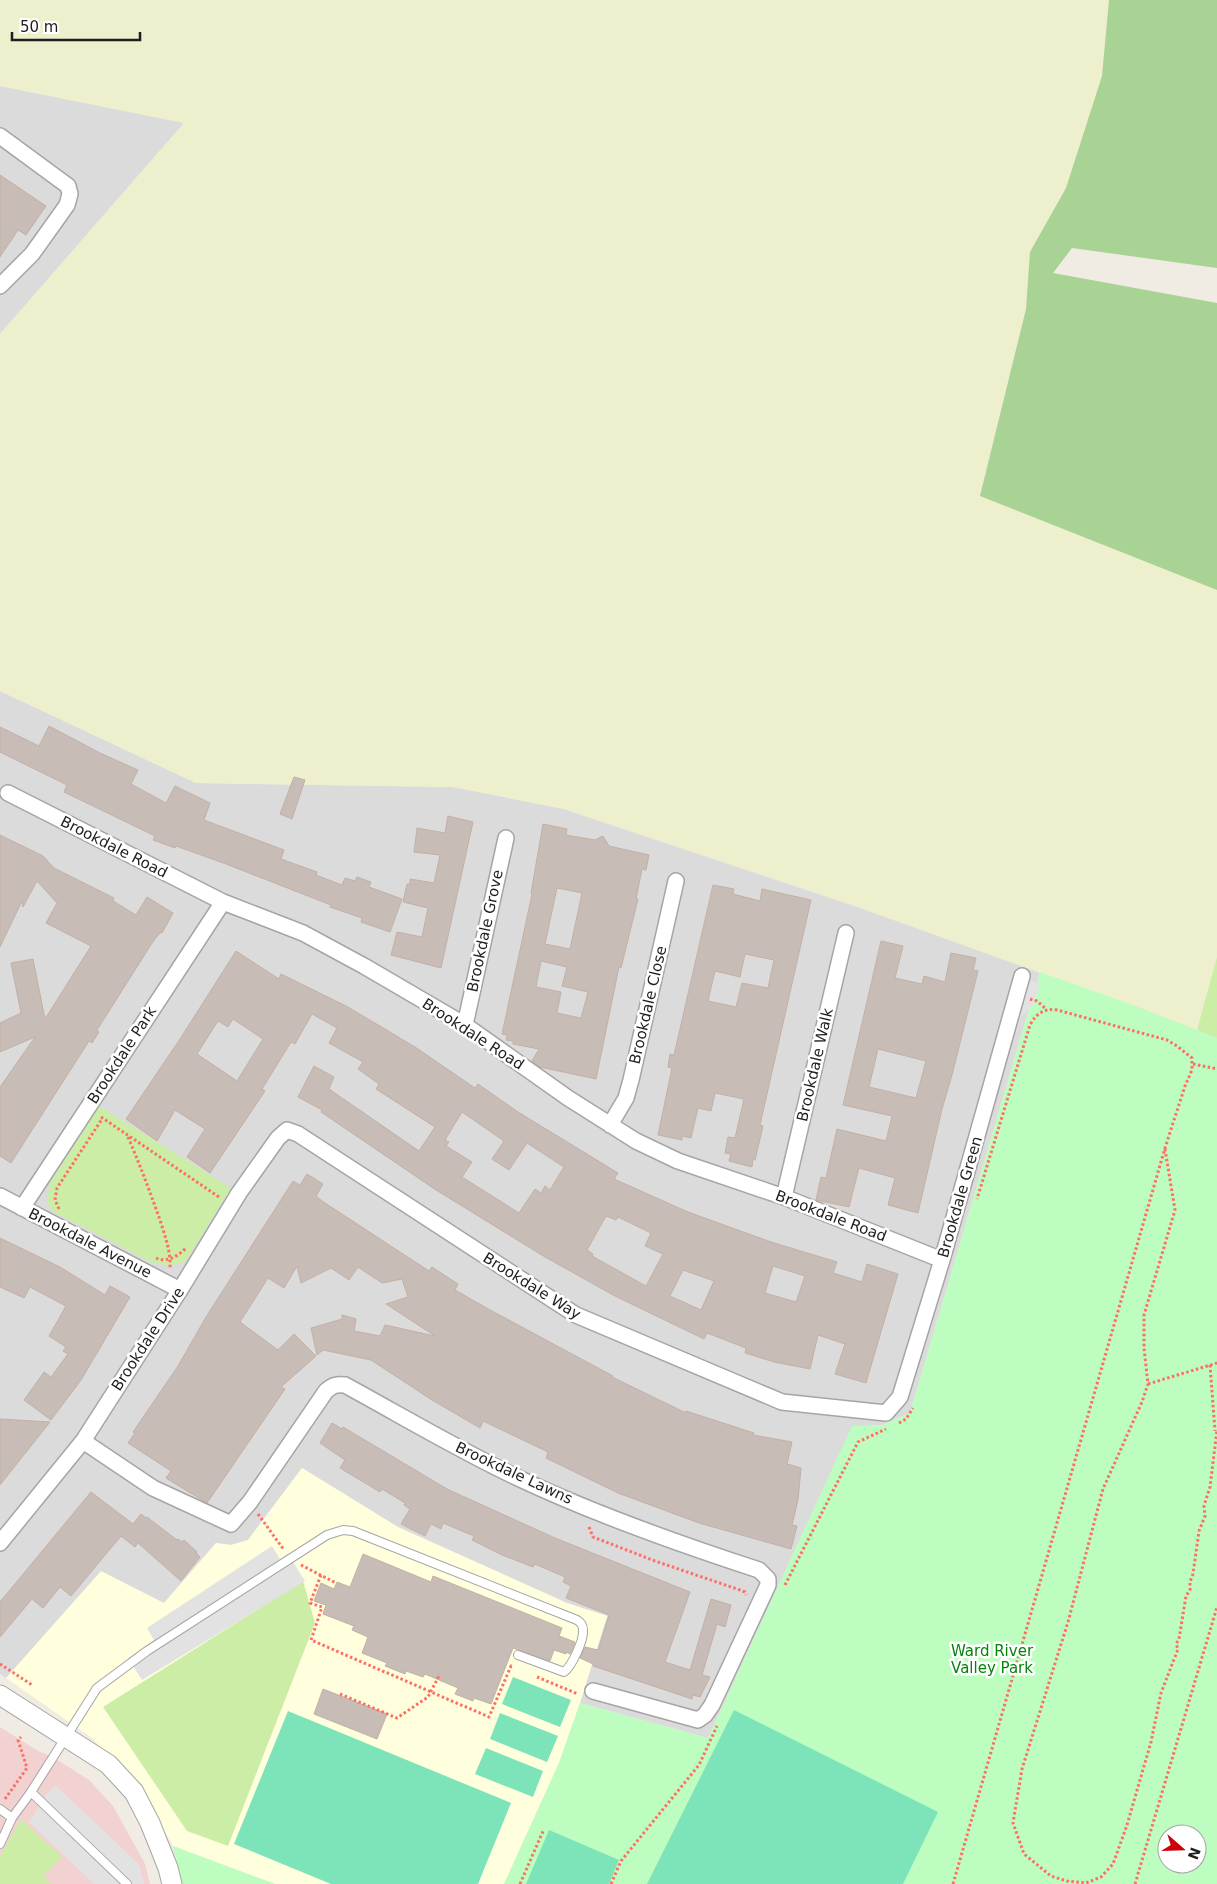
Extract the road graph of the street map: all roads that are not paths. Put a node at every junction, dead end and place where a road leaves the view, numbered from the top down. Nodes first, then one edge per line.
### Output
1 (0, 136) edge
2 (0, 286) edge
3 (8, 793) dead end
4 (506, 838) dead end
5 (676, 881) dead end
6 (223, 902) junction
7 (846, 933) dead end
8 (1022, 976) dead end
9 (465, 1025) junction
10 (610, 1125) junction
11 (288, 1130) joint
12 (0, 1196) edge
13 (784, 1197) junction
14 (22, 1208) junction
15 (942, 1260) junction
16 (175, 1287) junction
17 (888, 1420) joint
18 (83, 1441) junction
19 (0, 1543) edge
20 (518, 1655) dead end
21 (587, 1693) road end
22 (0, 1695) edge
23 (67, 1737) junction
24 (31, 1792) junction
25 (0, 1809) edge
26 (12, 1818) junction
27 (0, 1844) edge
28 (128, 1884) edge
29 (172, 1884) edge

1 - 2 street
3 - 6 street, Brookdale Road
4 - 9 street, Brookdale Grove
5 - 10 street, Brookdale Close
6 - 9 street, Brookdale Road
6 - 14 street, Brookdale Park
7 - 13 street, Brookdale Walk
8 - 15 street, Brookdale Green
9 - 10 street, Brookdale Road
10 - 13 street, Brookdale Road
11 - 16 street, Brookdale Drive
11 - 17 street, Brookdale Way
12 - 14 street, Brookdale Avenue
13 - 15 street, Brookdale Road
14 - 16 street, Brookdale Avenue
15 - 17 street, Brookdale Green
16 - 18 street, Brookdale Drive
18 - 19 street, Brookdale Drive
18 - 21 street, Brookdale Lawns
20 - 23 lane
22 - 23 street
23 - 24 lane
23 - 29 street
24 - 26 lane
24 - 28 lane
25 - 26 lane
26 - 27 lane

